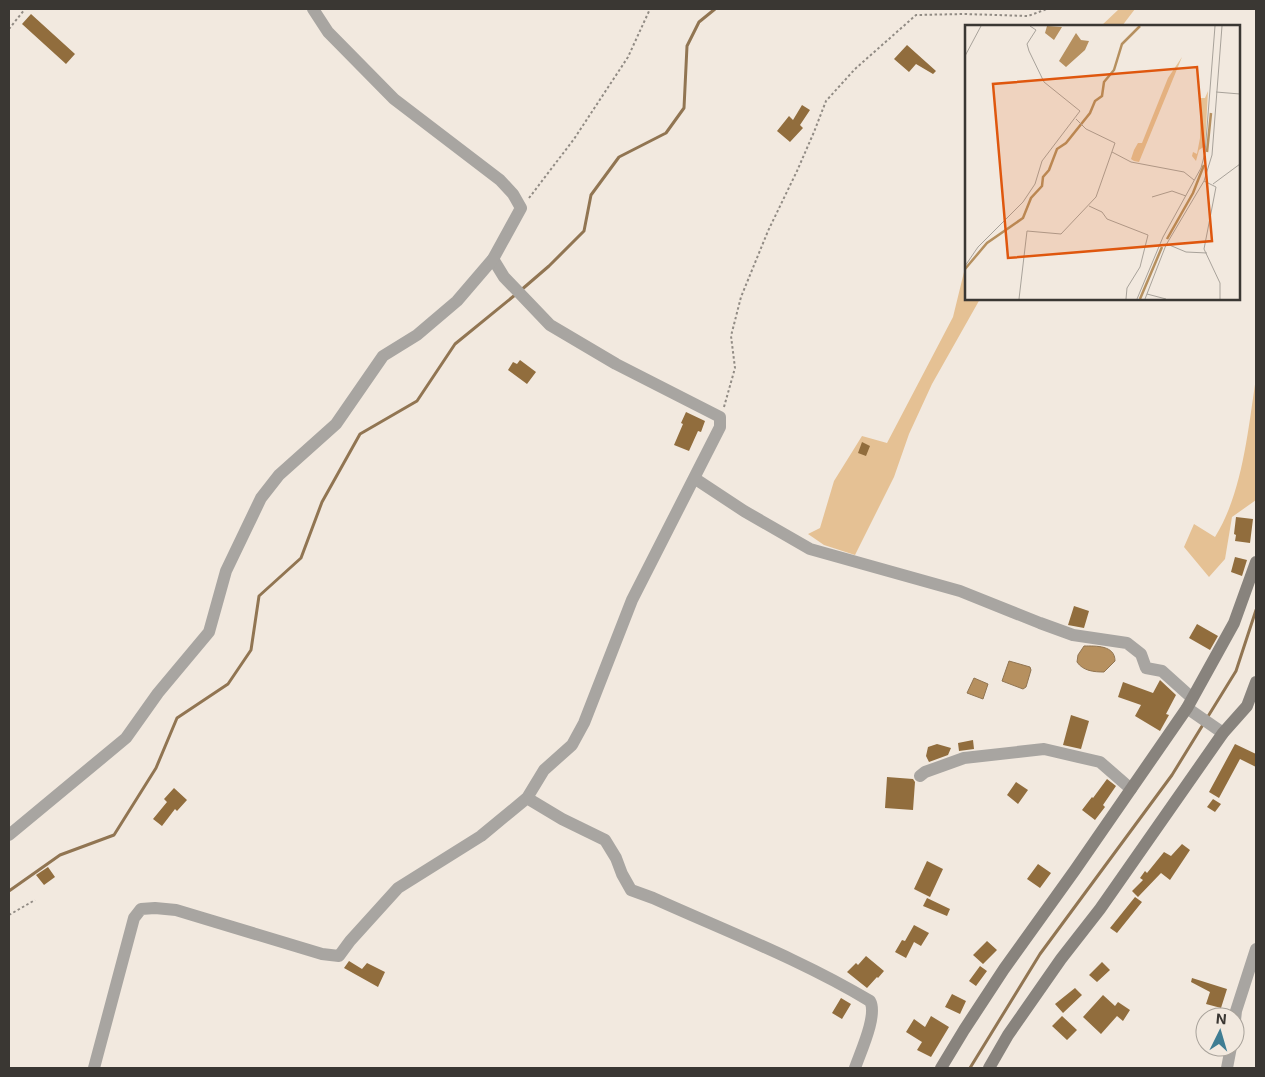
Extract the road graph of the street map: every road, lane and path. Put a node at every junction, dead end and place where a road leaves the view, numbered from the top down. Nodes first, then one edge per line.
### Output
1 (26, 9) edge
2 (313, 9) edge
3 (650, 9) edge
4 (1047, 9) edge
5 (9, 29) edge
6 (521, 208) junction
7 (493, 259) junction
8 (724, 408) dead end
9 (694, 478) junction
10 (1256, 562) edge
11 (1256, 682) edge
12 (1190, 703) junction
13 (1252, 708) edge
14 (1223, 733) junction
15 (920, 776) dead end
16 (1131, 789) junction
17 (527, 798) junction
18 (9, 835) edge
19 (35, 900) dead end
20 (9, 915) edge
21 (1256, 949) edge
22 (1238, 1007) edge
23 (94, 1068) edge
24 (855, 1068) edge
25 (941, 1068) edge
26 (988, 1068) edge

1 - 5 path
2 - 6 street
3 - 6 path
4 - 8 path
6 - 7 street
7 - 9 street
7 - 18 street
9 - 12 street
9 - 17 street
10 - 12 main road
11 - 13 main road
12 - 14 street
12 - 16 main road
13 - 14 main road
14 - 26 main road
15 - 16 street
16 - 25 main road
17 - 23 street
17 - 24 street
19 - 20 path
21 - 22 street

